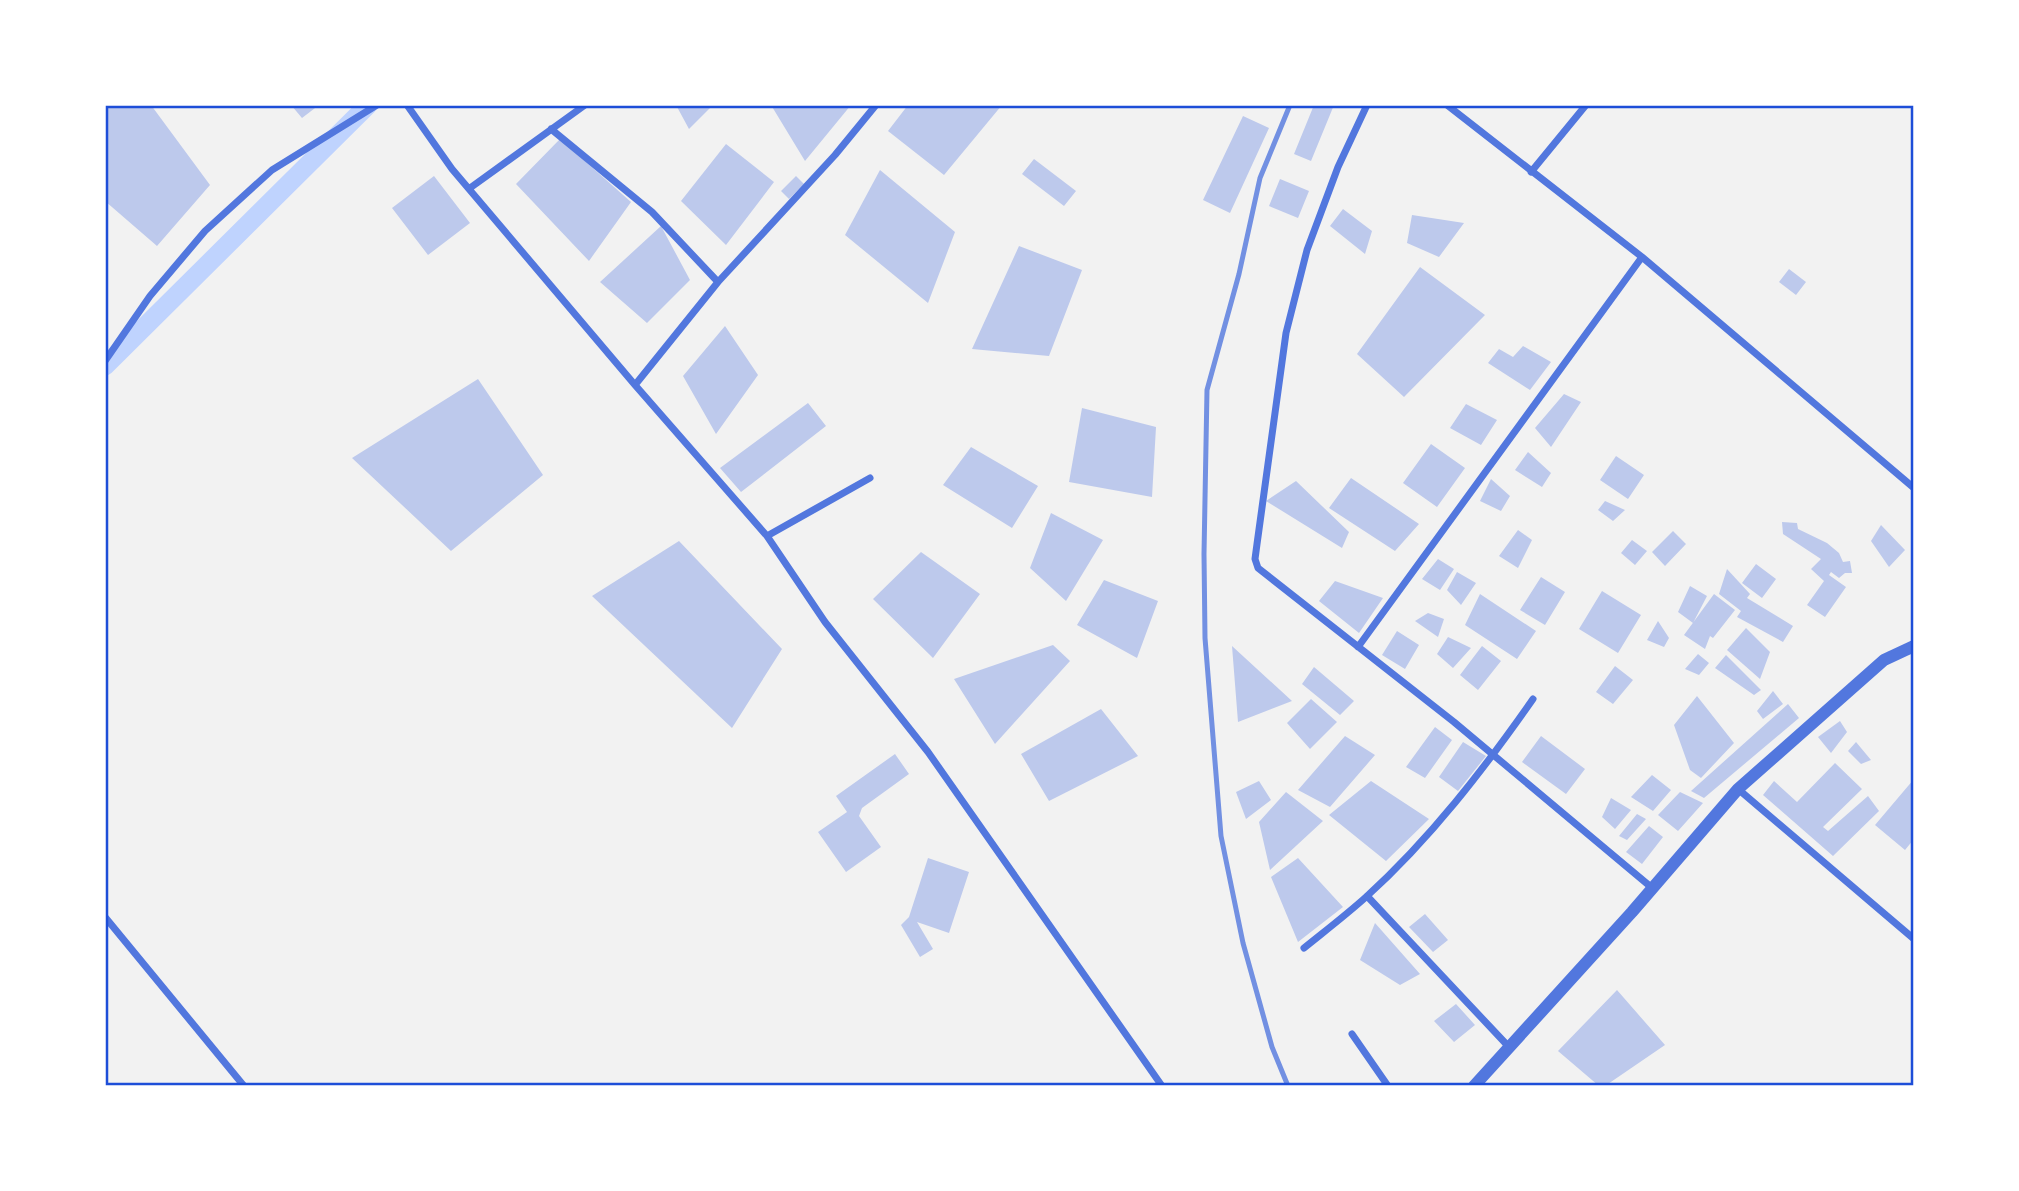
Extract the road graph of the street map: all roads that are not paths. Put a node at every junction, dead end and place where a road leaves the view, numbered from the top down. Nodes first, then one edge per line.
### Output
1 (377, 105) edge
2 (407, 105) edge
3 (585, 105) edge
4 (876, 105) edge
5 (1367, 105) edge
6 (1447, 105) edge
7 (1586, 105) edge
8 (551, 129) junction
9 (1531, 172) junction
10 (470, 188) junction
11 (1642, 257) junction
12 (718, 282) junction
13 (105, 361) edge
14 (635, 385) junction
15 (870, 478) dead end
16 (1914, 488) edge
17 (767, 537) junction
18 (1358, 646) junction
19 (1914, 646) edge
20 (1533, 699) dead end
21 (1493, 756) junction
22 (1738, 789) junction
23 (1651, 887) junction
24 (1367, 896) junction
25 (105, 917) edge
26 (1914, 939) edge
27 (1304, 948) dead end
28 (1352, 1034) dead end
29 (1509, 1047) junction
30 (244, 1086) edge
31 (1162, 1086) edge
32 (1388, 1086) edge
33 (1474, 1086) edge

1 - 13 street
2 - 10 street
3 - 8 street
4 - 12 street
5 - 18 street
6 - 9 street
7 - 9 street
8 - 10 street
8 - 12 street
9 - 11 street
10 - 14 street
11 - 16 street
11 - 18 street
12 - 14 street
14 - 17 street
15 - 17 street
17 - 31 street
18 - 21 street
19 - 22 street
20 - 21 street
21 - 23 street
21 - 24 street
22 - 23 street
22 - 26 street
23 - 29 street
24 - 27 street
24 - 29 street
25 - 30 street
28 - 32 street
29 - 33 street

